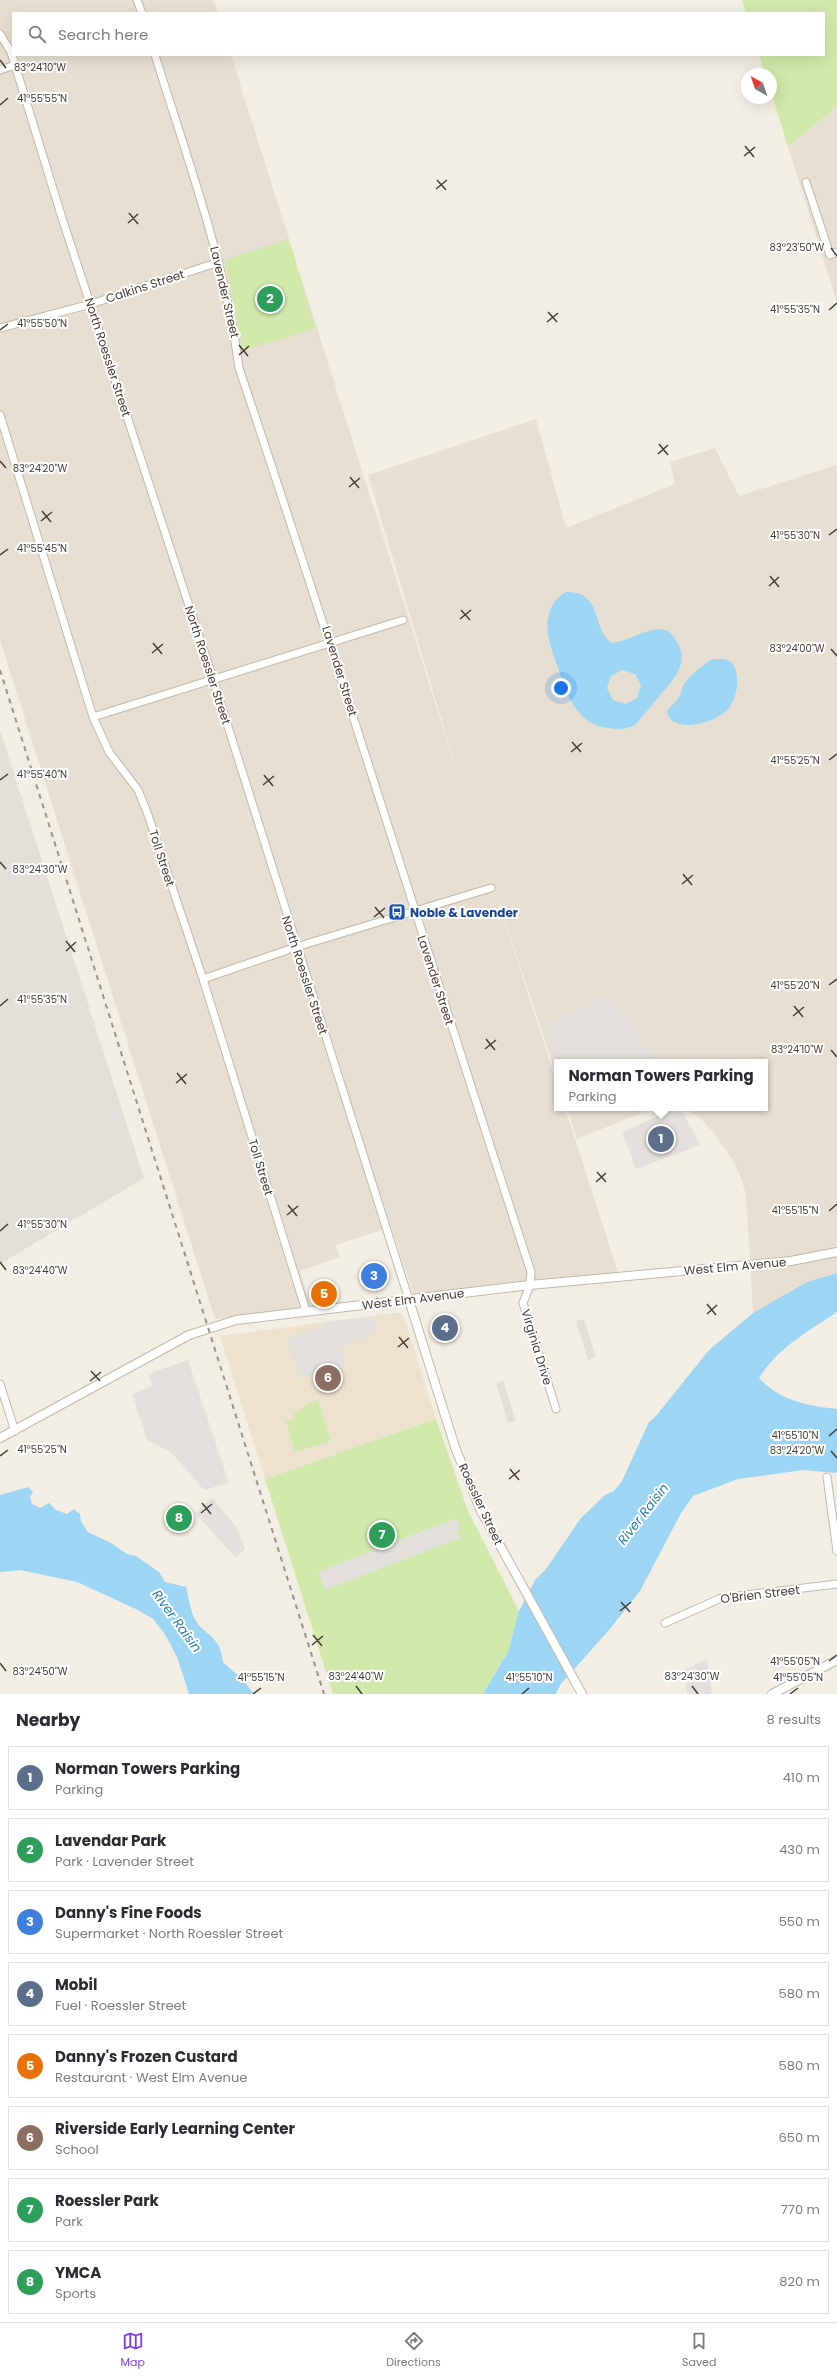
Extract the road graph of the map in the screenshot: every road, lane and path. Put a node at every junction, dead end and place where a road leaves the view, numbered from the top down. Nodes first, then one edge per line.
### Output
1 (137, 0) edge
2 (142, 12) edge
3 (0, 34) edge
4 (12, 52) edge
5 (13, 56) edge
6 (155, 56) edge
7 (15, 65) junction
8 (0, 70) edge
9 (806, 182) dead end
10 (833, 253) edge
11 (219, 262) junction
12 (90, 304) junction
13 (0, 328) edge
14 (0, 415) edge
15 (403, 620) dead end
16 (331, 643) junction
17 (213, 679) junction
18 (93, 717) junction
19 (490, 888) dead end
20 (414, 911) junction
21 (296, 947) junction
22 (203, 979) junction
23 (837, 1252) edge
24 (530, 1285) junction
25 (409, 1300) junction
26 (306, 1311) junction
27 (0, 1384) edge
28 (556, 1409) dead end
29 (14, 1431) junction
30 (0, 1438) edge
31 (827, 1478) dead end
32 (837, 1551) edge
33 (837, 1584) edge
34 (664, 1623) dead end
35 (837, 1660) edge
36 (582, 1694) edge
37 (772, 1694) edge

1 - 2 street
3 - 4 street, North Roessler Street
5 - 7 street, North Roessler Street
6 - 11 street, Lavender Street
7 - 8 street
7 - 12 street, North Roessler Street
9 - 10 street
11 - 12 street, Calkins Street
11 - 16 street, Lavender Street
12 - 13 street, Calkins Street
12 - 17 street, North Roessler Street
14 - 18 street, Toll Street
15 - 16 street
16 - 17 street
16 - 20 street, Lavender Street
17 - 18 street
17 - 21 street, North Roessler Street
18 - 22 street, Toll Street
19 - 20 street
20 - 21 street
20 - 24 street, Lavender Street
21 - 22 street
21 - 25 street, North Roessler Street
22 - 26 street, Toll Street
23 - 24 street, West Elm Avenue
24 - 25 street, West Elm Avenue
24 - 28 street, Virginia Drive
25 - 26 street, West Elm Avenue
25 - 36 street, Roessler Street
26 - 29 street, West Elm Avenue
27 - 29 street
29 - 30 street, West Elm Avenue
31 - 32 street
33 - 34 street, O'Brien Street
35 - 37 street

